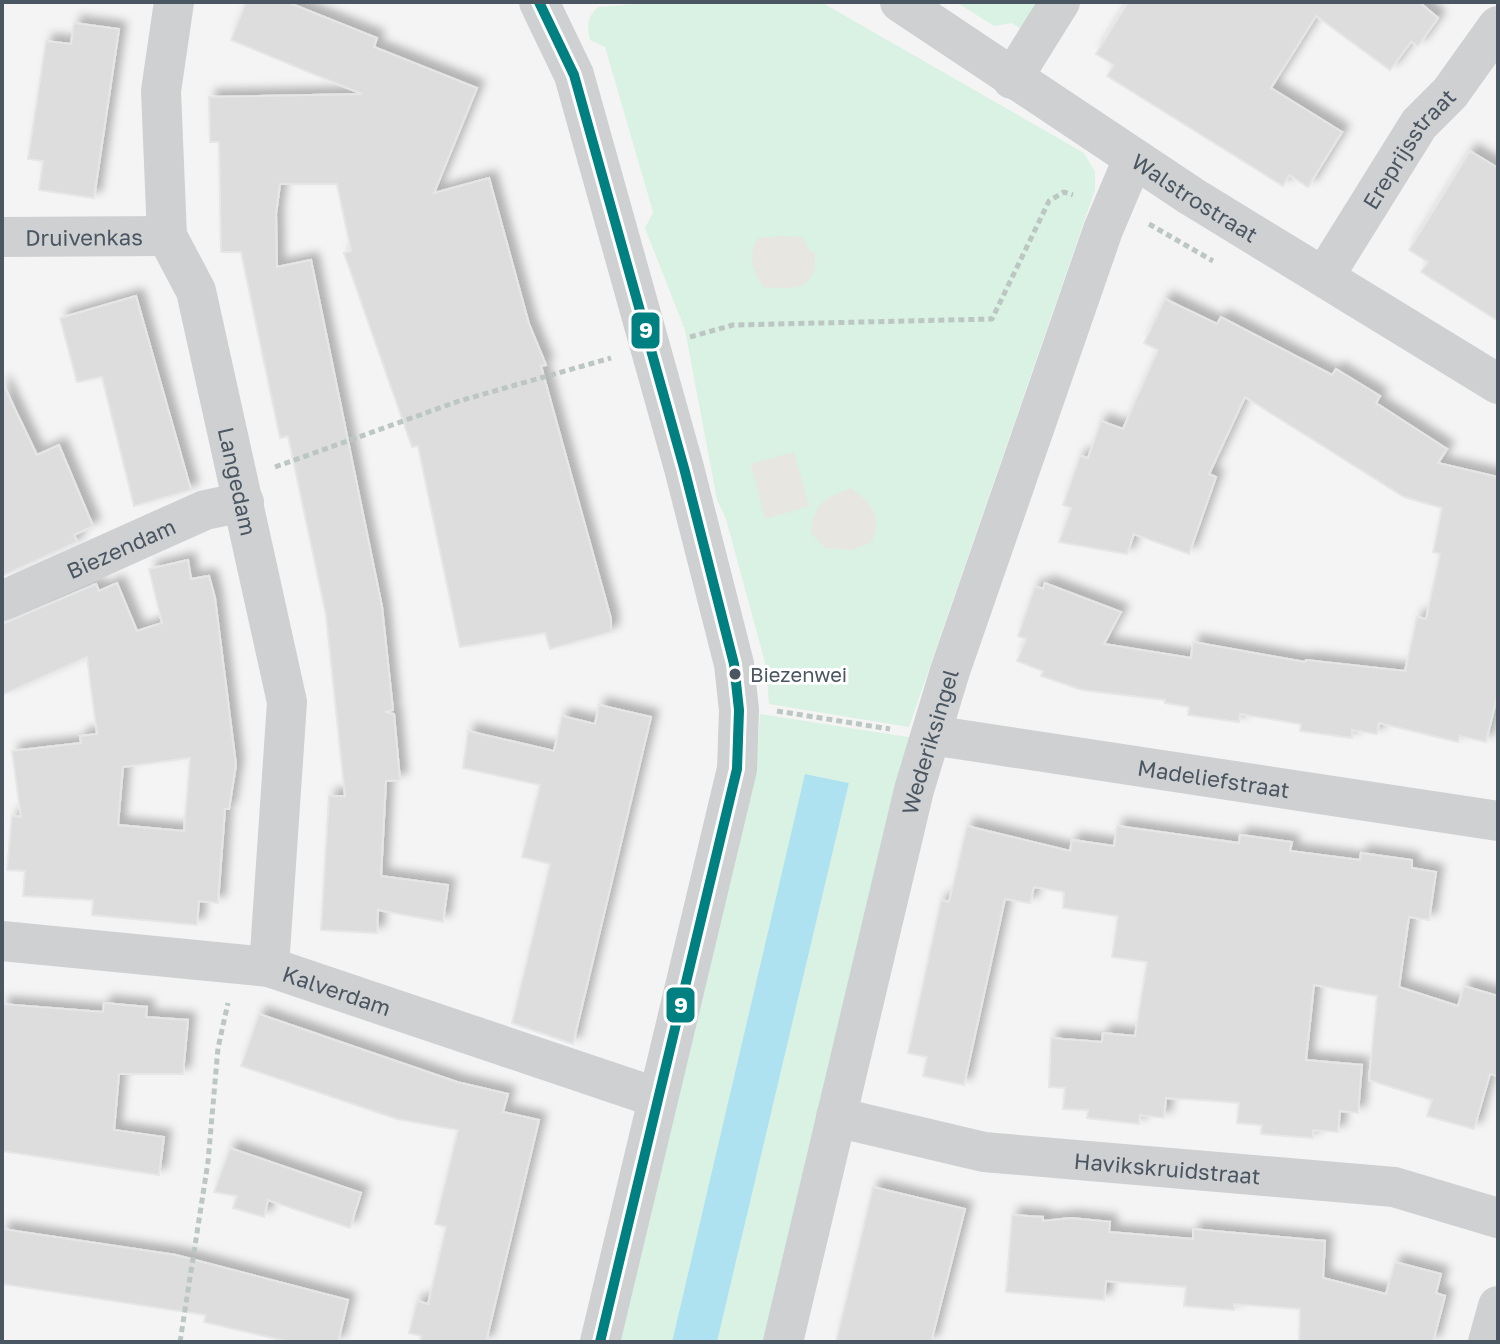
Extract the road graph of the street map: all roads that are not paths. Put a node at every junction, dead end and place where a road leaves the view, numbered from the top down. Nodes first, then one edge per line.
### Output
1 (174, 2) edge
2 (900, 2) edge
3 (1060, 2) edge
4 (545, 4) edge
5 (1498, 26) edge
6 (1012, 79) junction
7 (1133, 159) junction
8 (167, 236) junction
9 (2, 237) edge
10 (1325, 275) junction
11 (1498, 384) edge
12 (244, 502) junction
13 (2, 601) edge
14 (931, 735) junction
15 (1498, 821) edge
16 (2, 941) edge
17 (252, 965) junction
18 (658, 1098) junction
19 (836, 1117) junction
20 (1498, 1218) edge
21 (1498, 1306) edge
22 (600, 1342) edge
23 (783, 1342) edge
24 (1488, 1342) edge

1 - 8 street, Langedam
2 - 6 street, Walstrostraat
3 - 6 street
4 - 18 street
5 - 10 street, Ereprijsstraat
6 - 7 street, Walstrostraat
7 - 10 street, Walstrostraat
7 - 14 street, Wederiksingel
8 - 9 street, Druivenkas
8 - 12 street, Langedam
10 - 11 street, Walstrostraat
12 - 13 street, Biezendam
12 - 17 street, Langedam
14 - 15 street, Madeliefstraat
14 - 19 street, Wederiksingel
16 - 17 street, Kalverdam
17 - 18 street, Kalverdam
18 - 22 street
19 - 20 street, Havikskruidstraat
19 - 23 street, Wederiksingel
21 - 24 street

